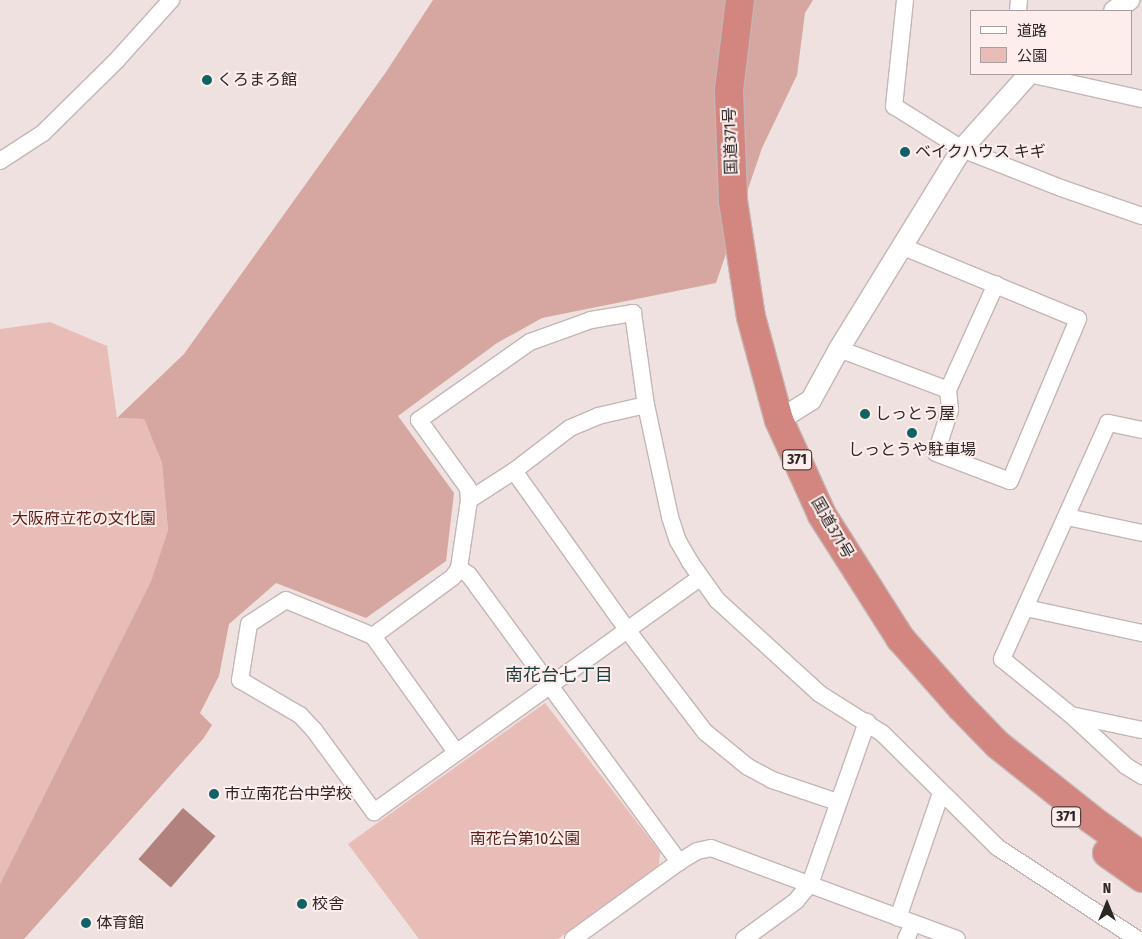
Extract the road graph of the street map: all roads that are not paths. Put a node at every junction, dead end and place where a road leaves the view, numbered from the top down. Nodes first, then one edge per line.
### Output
1 (171, 0) edge
2 (740, 0) edge
3 (905, 0) edge
4 (1129, 0) edge
5 (1115, 10) edge
6 (1023, 77) edge
7 (1142, 99) edge
8 (962, 149) junction
9 (0, 161) edge
10 (1142, 216) edge
11 (903, 247) junction
12 (996, 284) junction
13 (839, 349) junction
14 (948, 390) junction
15 (646, 406) junction
16 (779, 420) junction
17 (1142, 430) edge
18 (514, 471) junction
19 (468, 500) junction
20 (1067, 517) junction
21 (1142, 533) edge
22 (459, 568) junction
23 (700, 578) junction
24 (1026, 608) junction
25 (628, 631) junction
26 (1142, 633) edge
27 (373, 636) junction
28 (551, 684) junction
29 (1071, 715) junction
30 (867, 722) junction
31 (1142, 730) edge
32 (998, 745) junction
33 (456, 752) junction
34 (1142, 776) edge
35 (941, 794) junction
36 (837, 802) junction
37 (1091, 819) junction
38 (1142, 844) edge
39 (1142, 856) edge
40 (679, 862) junction
41 (1142, 878) edge
42 (810, 884) junction
43 (909, 927) edge
44 (573, 939) edge
45 (744, 939) edge
46 (906, 939) edge
47 (957, 939) edge
48 (1137, 939) edge

1 - 9 street
2 - 16 highway, 国道371号 / 371
3 - 8 street
4 - 5 street
6 - 7 street
6 - 8 street
8 - 10 street
8 - 11 street
11 - 12 street
11 - 13 street
12 - 14 street
12 - 14 street
13 - 14 street
13 - 16 street
15 - 18 street
15 - 19 street
15 - 23 street
16 - 32 highway, 国道371号 / 371
17 - 20 street
18 - 19 street
18 - 25 street
19 - 22 street
20 - 21 street
20 - 24 street
22 - 27 street
22 - 28 street
23 - 25 street
23 - 30 street
24 - 26 street
24 - 29 street
25 - 28 street
25 - 36 street
27 - 33 street
27 - 33 street
28 - 33 street
28 - 40 street
29 - 31 street
29 - 34 street
30 - 35 street
30 - 36 street
32 - 37 highway, 国道371号 / 371
32 - 41 highway, 371
35 - 43 street
35 - 48 street
36 - 42 street
37 - 38 highway, 371
37 - 39 highway, 国道371号 / 371
40 - 42 street
40 - 44 street
42 - 43 street
42 - 45 street
43 - 46 street
43 - 47 street

